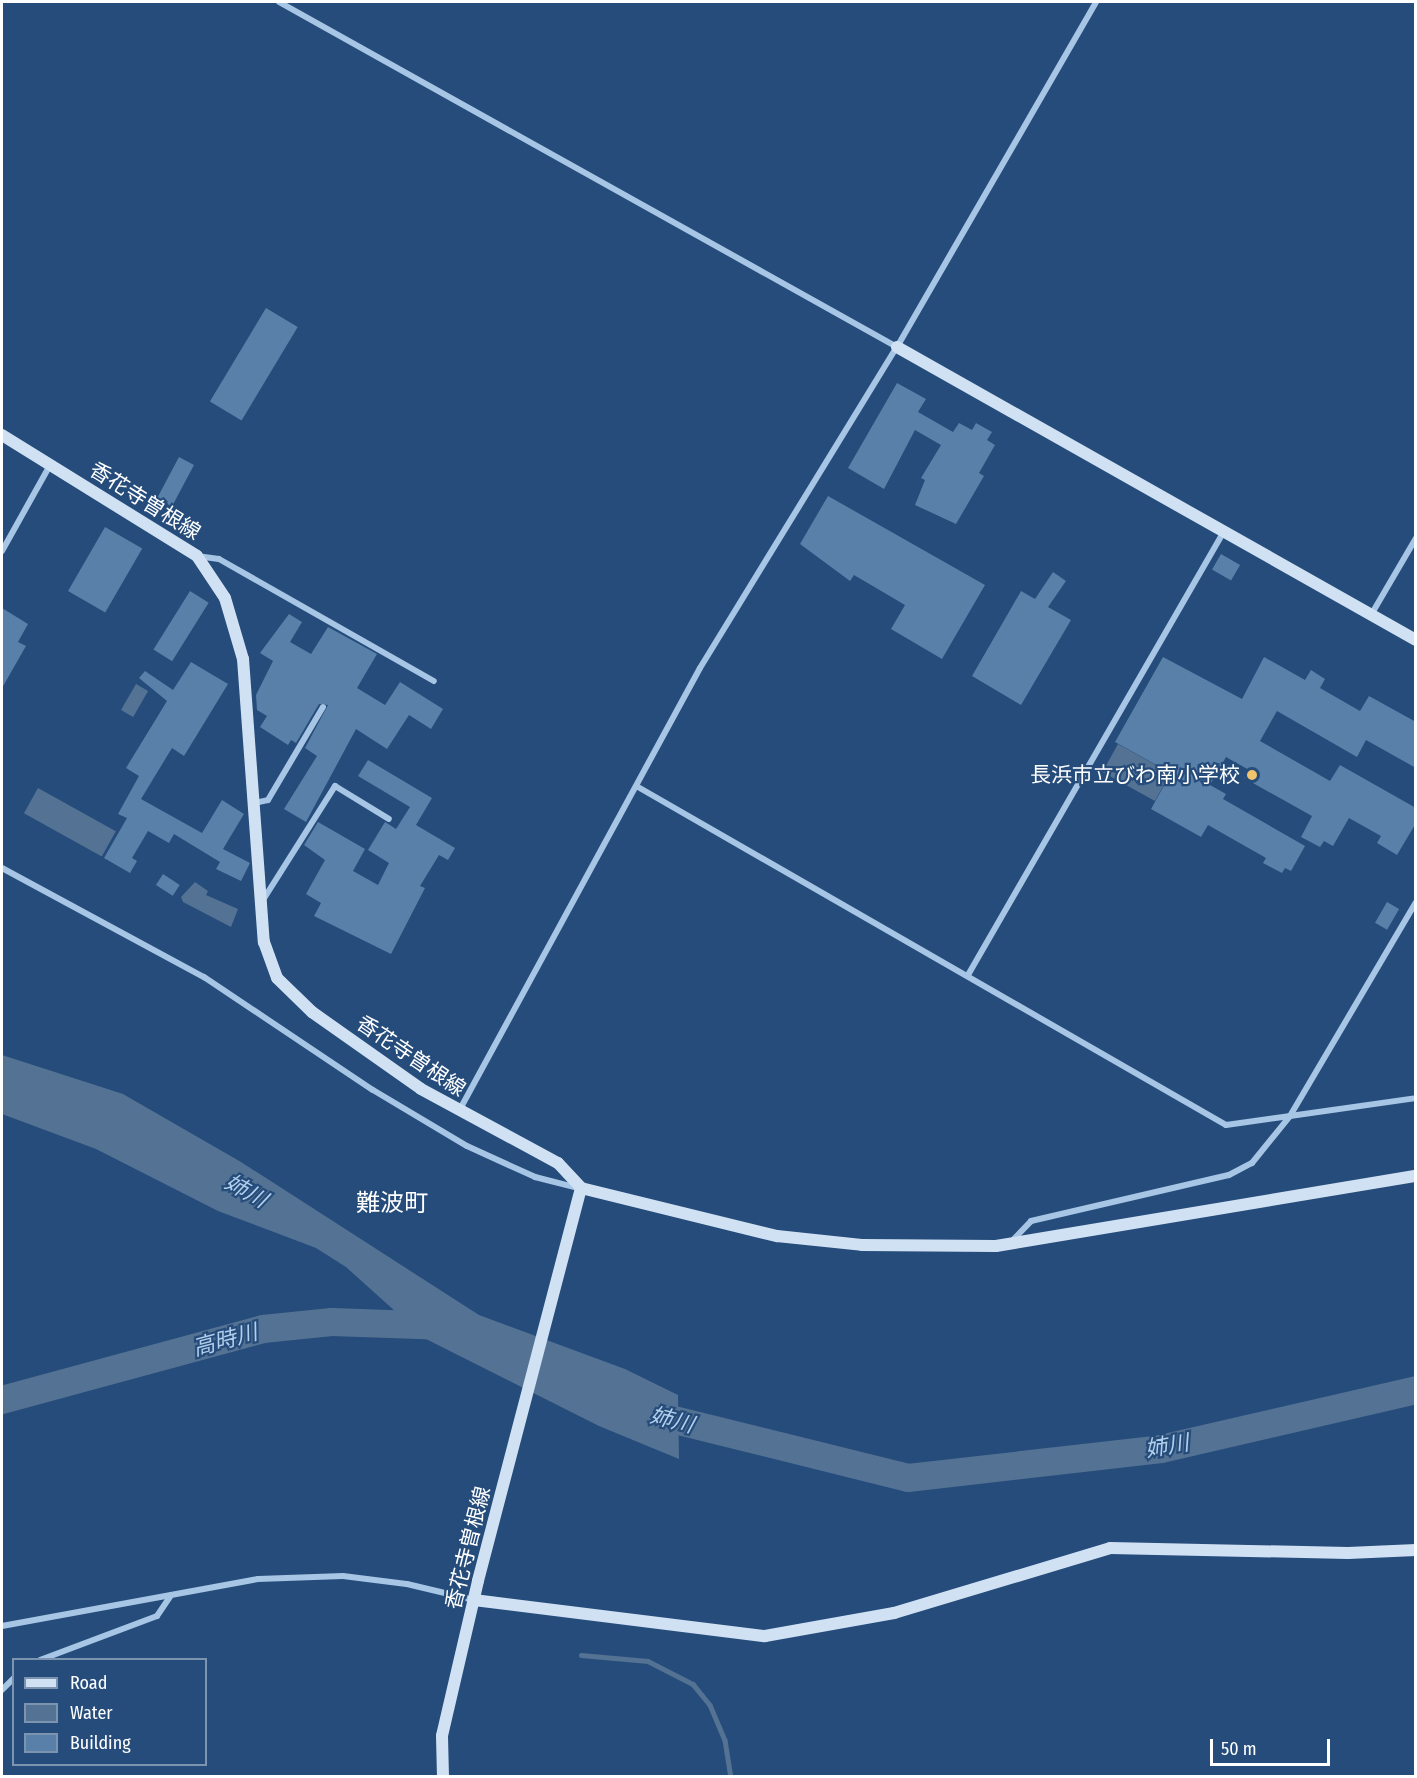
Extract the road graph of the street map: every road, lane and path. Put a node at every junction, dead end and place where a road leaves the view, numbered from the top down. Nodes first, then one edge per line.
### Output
1 (279, 2) edge
2 (1096, 2) edge
3 (897, 347) junction
4 (2, 435) edge
5 (50, 464) junction
6 (1223, 534) junction
7 (1416, 538) edge
8 (2, 551) edge
9 (196, 556) junction
10 (1371, 615) junction
11 (1416, 640) edge
12 (434, 681) dead end
13 (323, 707) dead end
14 (638, 787) junction
15 (254, 803) junction
16 (389, 819) dead end
17 (2, 868) edge
18 (1416, 902) edge
19 (261, 903) junction
20 (968, 975) junction
21 (1416, 1098) edge
22 (458, 1112) junction
23 (1290, 1116) junction
24 (1416, 1176) edge
25 (581, 1188) junction
26 (1009, 1244) junction
27 (1416, 1550) edge
28 (171, 1595) junction
29 (474, 1600) junction
30 (2, 1626) edge
31 (43, 1658) edge
32 (443, 1776) edge

1 - 3 street
2 - 3 street
3 - 6 street
3 - 14 street
4 - 5 street, 香花寺曽根線
5 - 8 street
5 - 9 street, 香花寺曽根線
6 - 10 street
6 - 20 street
7 - 10 street
9 - 12 street
9 - 15 street, 香花寺曽根線
10 - 11 street
13 - 15 street
14 - 20 street
14 - 22 street
15 - 19 street, 香花寺曽根線
16 - 19 street
17 - 25 street
18 - 23 street
19 - 22 street, 香花寺曽根線
20 - 23 street
21 - 23 street
22 - 25 street, 香花寺曽根線
23 - 26 street
24 - 26 street
25 - 26 street
25 - 29 street, 香花寺曽根線
27 - 29 street
28 - 29 street
28 - 30 street
28 - 31 street
29 - 32 street, 香花寺曽根線

